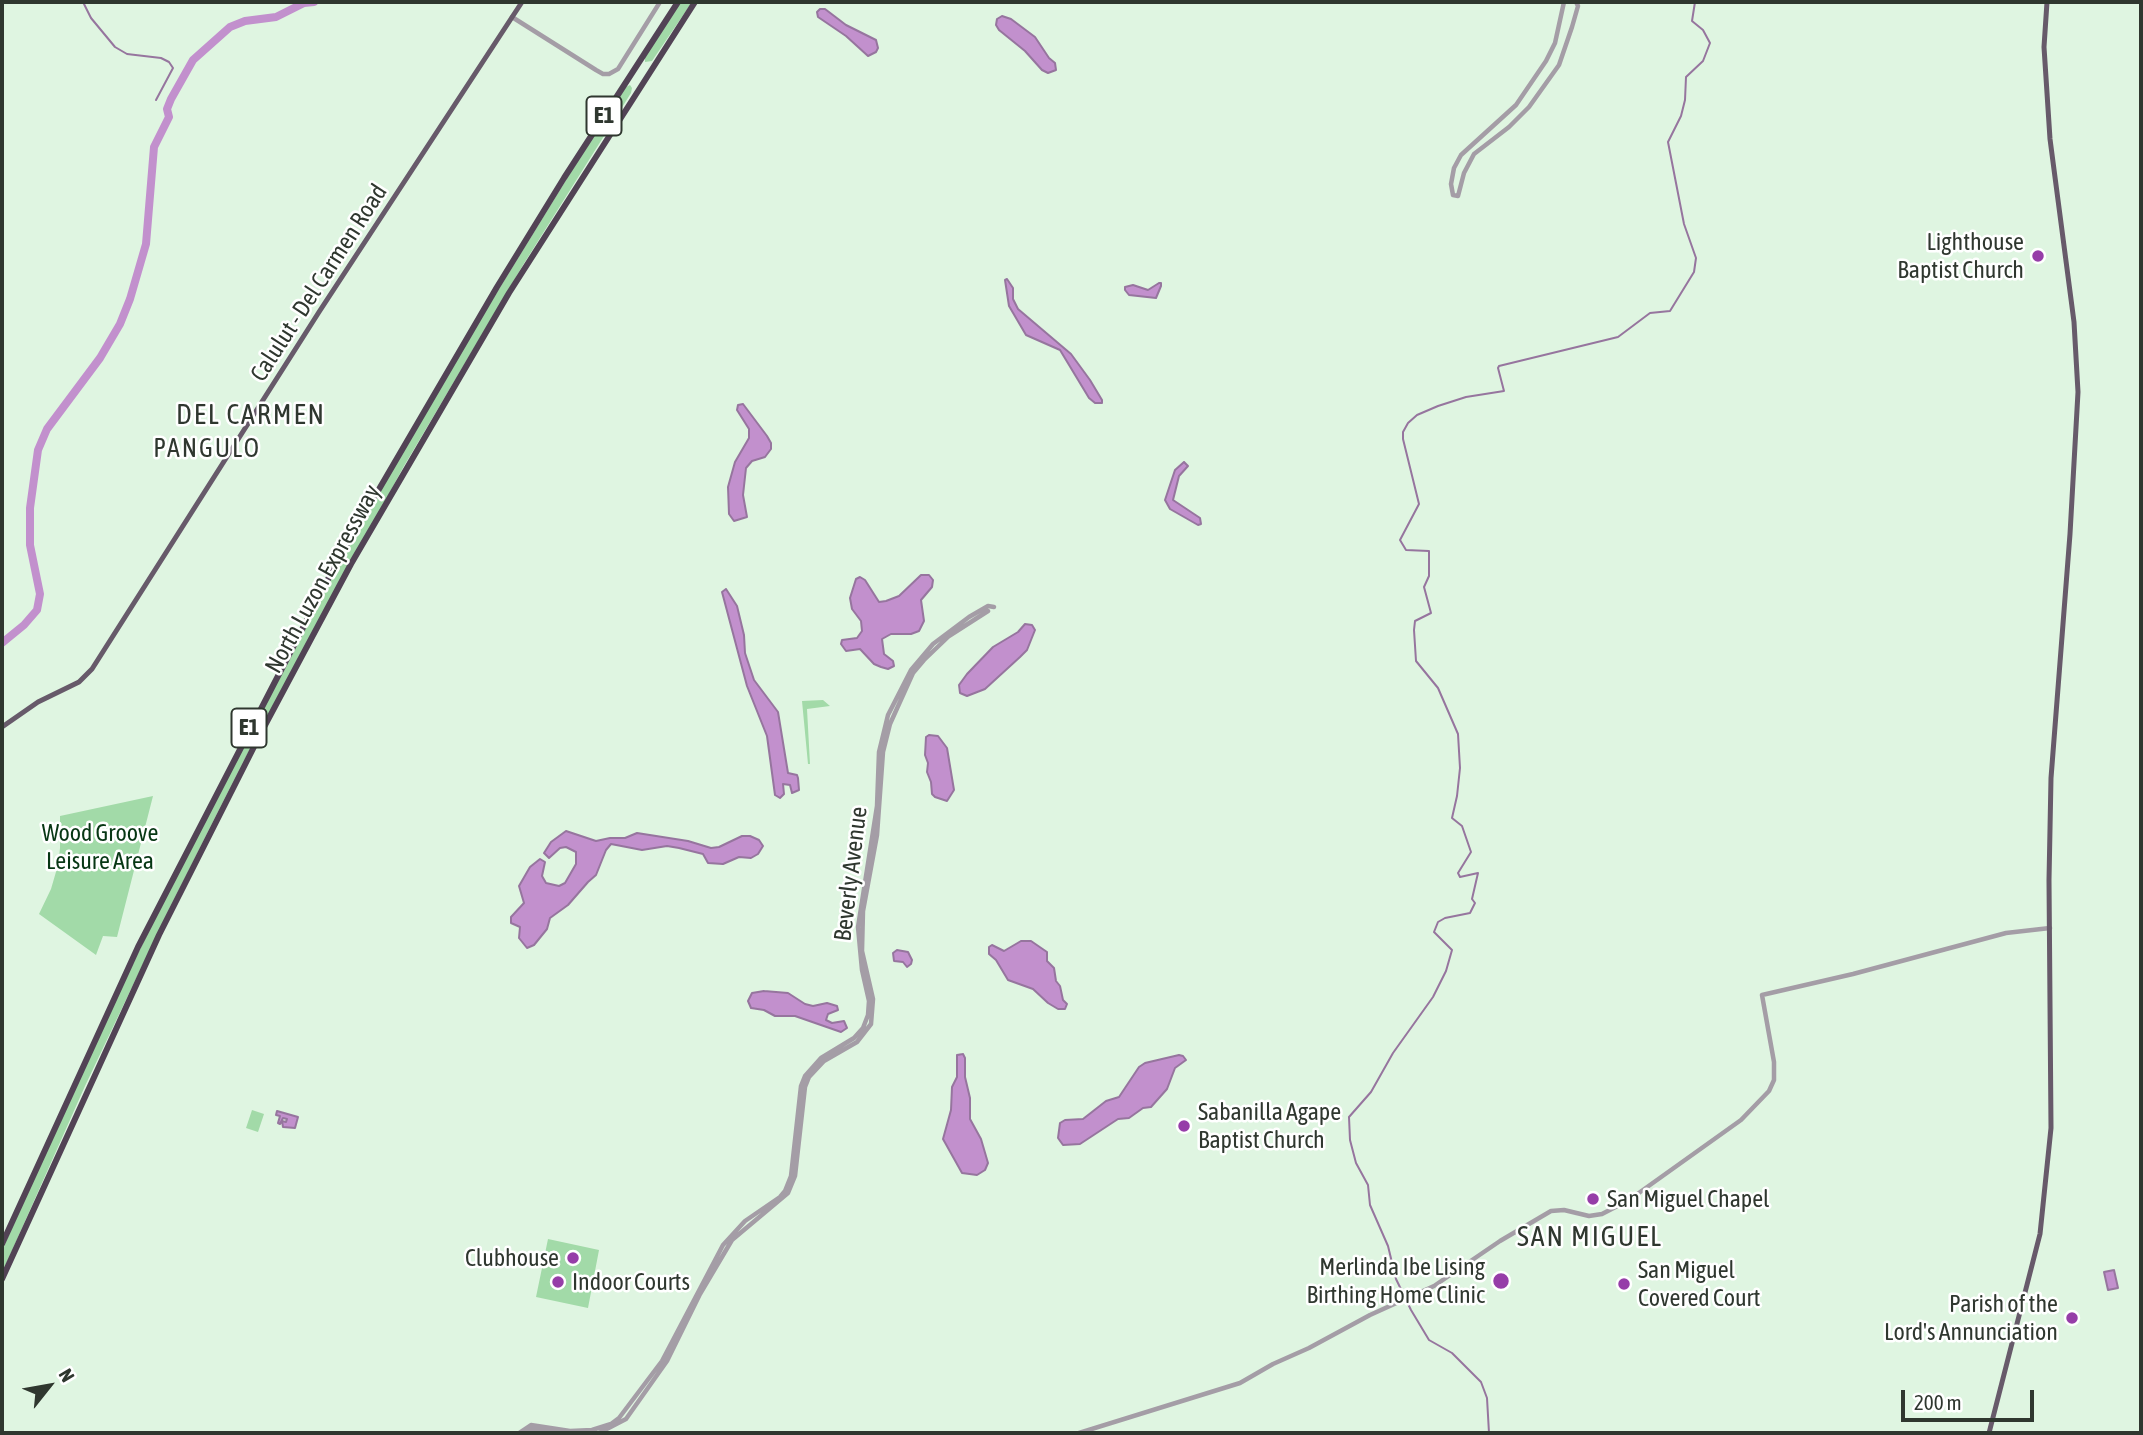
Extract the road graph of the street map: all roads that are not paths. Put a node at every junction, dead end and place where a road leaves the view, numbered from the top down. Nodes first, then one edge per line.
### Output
1 (522, 2) edge
2 (660, 2) edge
3 (678, 2) edge
4 (695, 2) edge
5 (1565, 2) edge
6 (1574, 2) edge
7 (2047, 2) edge
8 (511, 17) junction
9 (994, 607) dead end
10 (988, 611) dead end
11 (2, 727) edge
12 (2050, 928) junction
13 (2, 1244) edge
14 (2, 1279) edge
15 (519, 1433) edge
16 (526, 1433) edge
17 (558, 1433) edge
18 (599, 1433) edge
19 (1079, 1433) edge
20 (1989, 1433) edge

1 - 8 main road, Calulut - Del Carmen Road
2 - 8 street
3 - 13 highway, North Luzon Expressway / E1
4 - 14 highway, North Luzon Expressway / E1
5 - 6 street
5 - 6 street
7 - 12 main road
8 - 11 main road, Calulut - Del Carmen Road
9 - 15 street, Beverly Avenue
10 - 18 street, Beverly Avenue
12 - 19 street
12 - 20 main road
16 - 17 street

